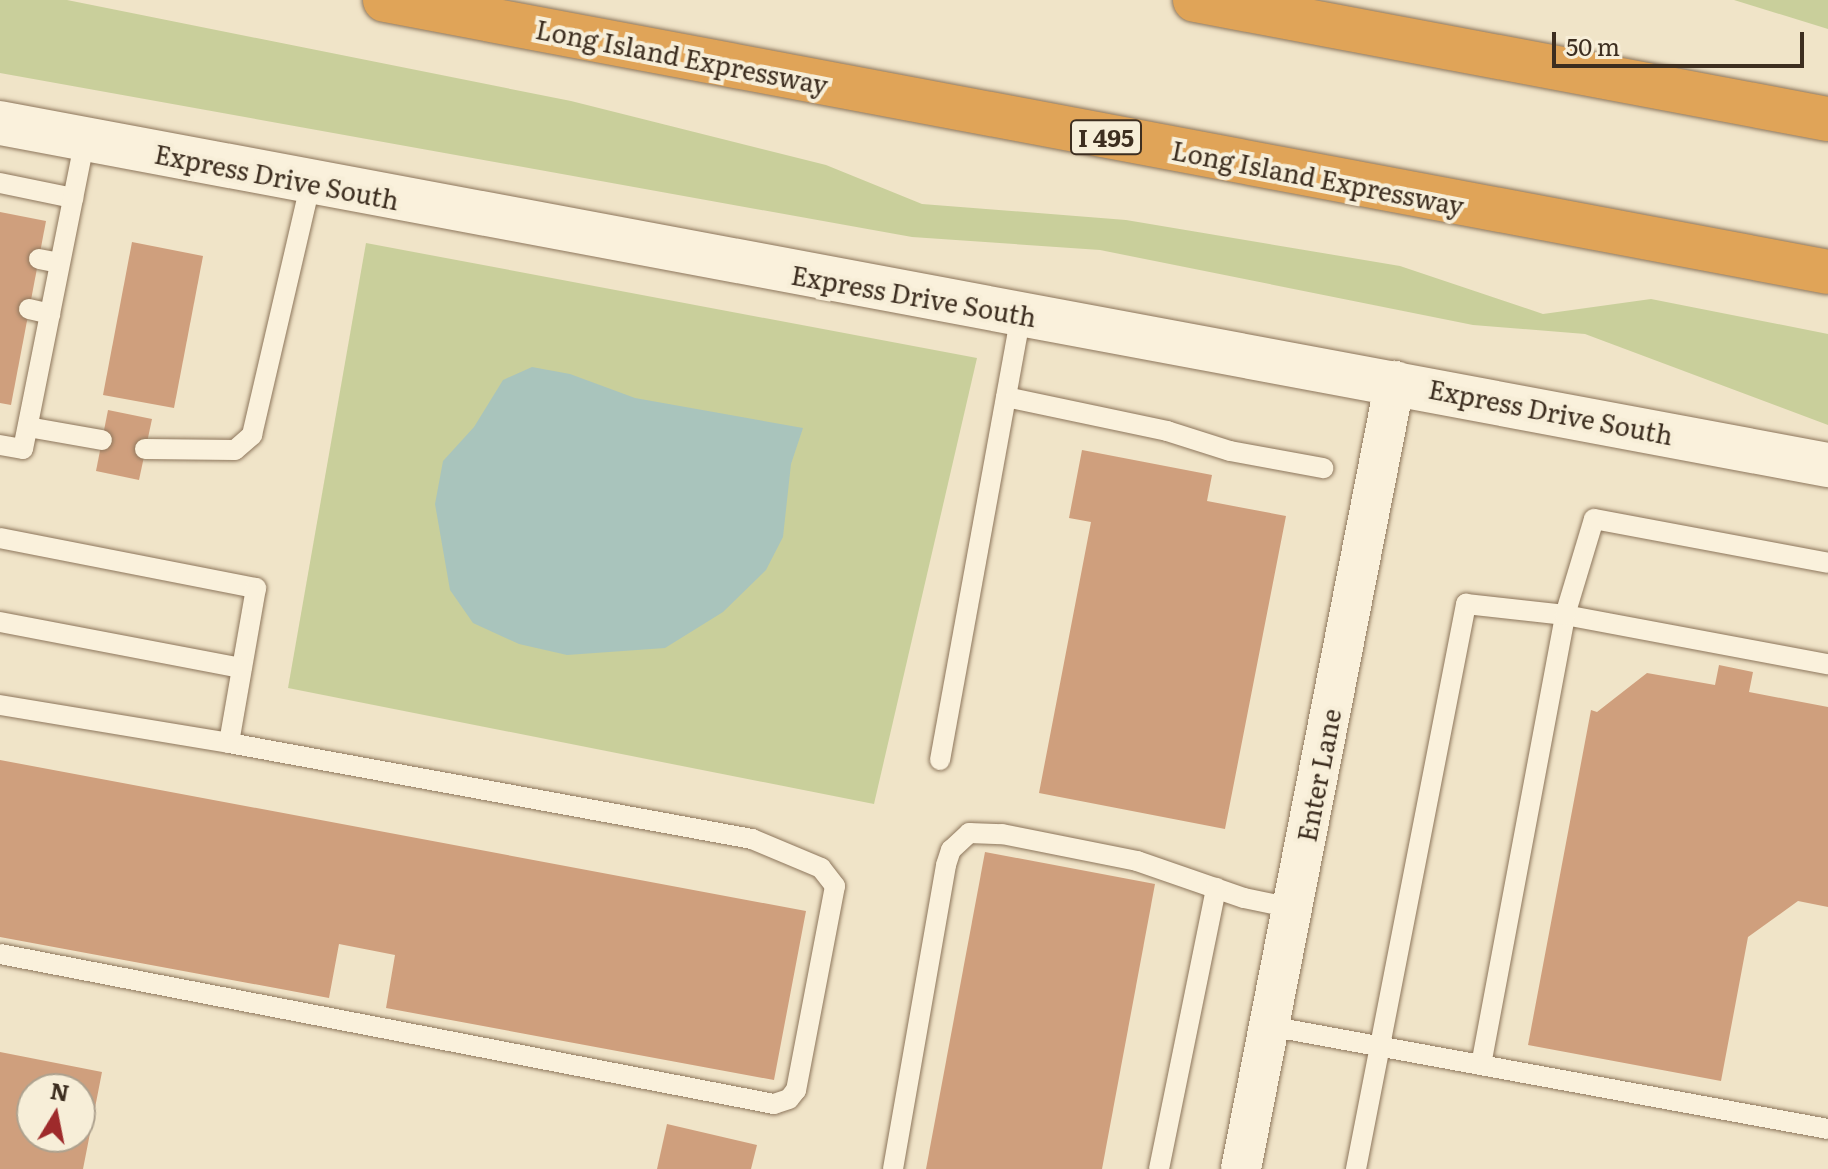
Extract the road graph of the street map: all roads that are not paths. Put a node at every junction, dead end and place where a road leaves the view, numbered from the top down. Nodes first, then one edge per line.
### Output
1 (385, 0) edge
2 (1195, 0) edge
3 (1828, 119) edge
4 (0, 123) edge
5 (85, 139) junction
6 (311, 182) junction
7 (0, 183) edge
8 (73, 198) junction
9 (1828, 272) edge
10 (29, 309) dead end
11 (50, 314) junction
12 (1021, 314) junction
13 (1395, 381) junction
14 (1006, 397) junction
15 (28, 427) junction
16 (102, 440) dead end
17 (0, 445) edge
18 (145, 449) dead end
19 (1828, 465) edge
20 (1323, 468) dead end
21 (0, 538) edge
22 (1828, 563) edge
23 (1565, 615) junction
24 (0, 622) edge
25 (1828, 664) edge
26 (242, 668) junction
27 (0, 705) edge
28 (229, 743) junction
29 (940, 760) dead end
30 (1216, 888) junction
31 (1292, 908) junction
32 (0, 954) edge
33 (1269, 1026) junction
34 (1379, 1047) junction
35 (1481, 1065) junction
36 (1828, 1110) edge
37 (1806, 1125) junction
38 (1828, 1129) edge
39 (893, 1169) edge
40 (1159, 1169) edge
41 (1241, 1169) edge
42 (1356, 1169) edge

1 - 9 highway, Long Island Expressway / I 495
2 - 3 highway
4 - 5 main road, Express Drive South
5 - 6 main road, Express Drive South
5 - 8 lane
6 - 12 main road, Express Drive South
6 - 18 lane
7 - 8 lane
8 - 11 lane
10 - 11 lane
11 - 15 lane
12 - 13 main road, Express Drive South
12 - 14 lane
13 - 19 main road, Express Drive South
13 - 31 street, Enter Lane
14 - 20 lane
14 - 29 lane
15 - 16 lane
15 - 17 lane
21 - 26 lane
22 - 23 lane
23 - 25 lane
23 - 34 lane
23 - 35 lane
24 - 26 lane
26 - 28 lane
27 - 28 lane
28 - 32 lane
30 - 31 lane
30 - 39 lane
30 - 40 lane
31 - 33 street, Enter Lane
33 - 34 lane
33 - 41 street, Enter Lane
34 - 35 lane
34 - 42 lane
35 - 37 lane
36 - 37 lane
37 - 38 lane

